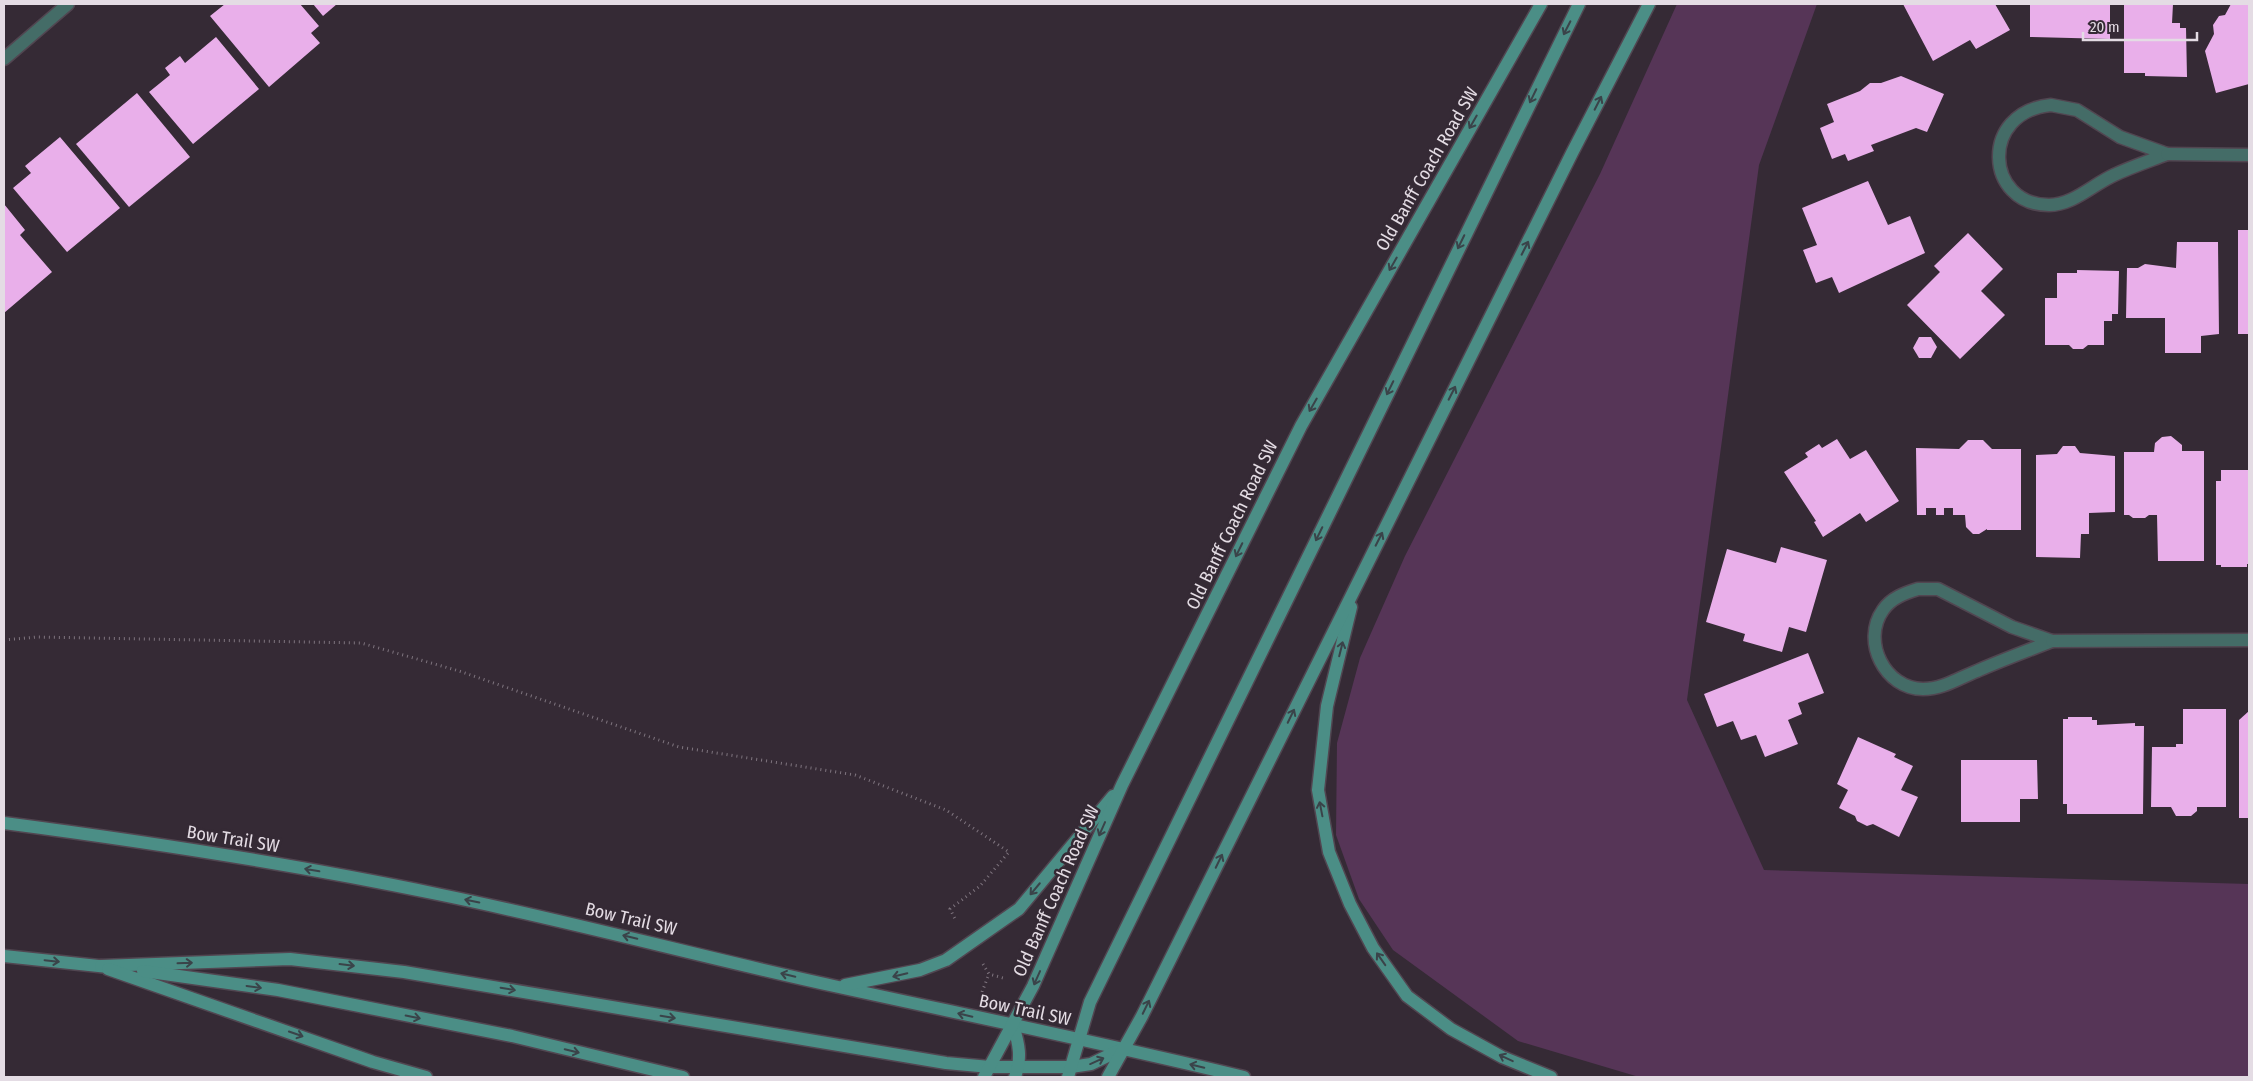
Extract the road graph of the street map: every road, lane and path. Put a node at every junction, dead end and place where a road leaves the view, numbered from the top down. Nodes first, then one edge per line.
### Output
1 (68, 4) edge
2 (1541, 4) edge
3 (1579, 4) edge
4 (1649, 4) edge
5 (4, 58) edge
6 (2167, 154) junction
7 (2249, 154) edge
8 (1357, 582) junction
9 (4, 640) edge
10 (2249, 640) edge
11 (2052, 641) junction
12 (1122, 785) junction
13 (4, 824) edge
14 (956, 921) dead end
15 (4, 956) edge
16 (101, 966) junction
17 (989, 974) dead end
18 (1003, 978) dead end
19 (836, 986) junction
20 (1013, 1025) junction
21 (1078, 1039) junction
22 (1122, 1049) junction
23 (987, 1072) edge
24 (1016, 1072) edge
25 (1070, 1072) edge
26 (426, 1077) edge
27 (682, 1077) edge
28 (1108, 1077) edge
29 (1244, 1077) edge
30 (1551, 1077) edge

1 - 5 street
2 -> 12 main road, Old Banff Coach Road SW
3 -> 21 main road
8 -> 4 main road
6 - 6 street
6 - 7 street
22 -> 8 main road
30 -> 8 main road
9 - 14 path
10 - 11 street
11 - 11 street
12 -> 19 main road
12 -> 20 main road, Old Banff Coach Road SW
19 -> 13 main road, Bow Trail SW
15 -> 16 main road
16 -> 23 main road
16 -> 26 main road
16 -> 27 main road
17 - 18 path
20 -> 19 main road, Bow Trail SW
20 - 21 main road, Bow Trail SW
20 - 23 main road, Old Banff Coach Road SW
20 - 24 main road
21 - 22 main road, Bow Trail SW
21 - 25 main road
25 -> 22 main road
22 - 28 main road
29 -> 22 main road, Bow Trail SW
23 - 24 main road
24 - 25 main road

